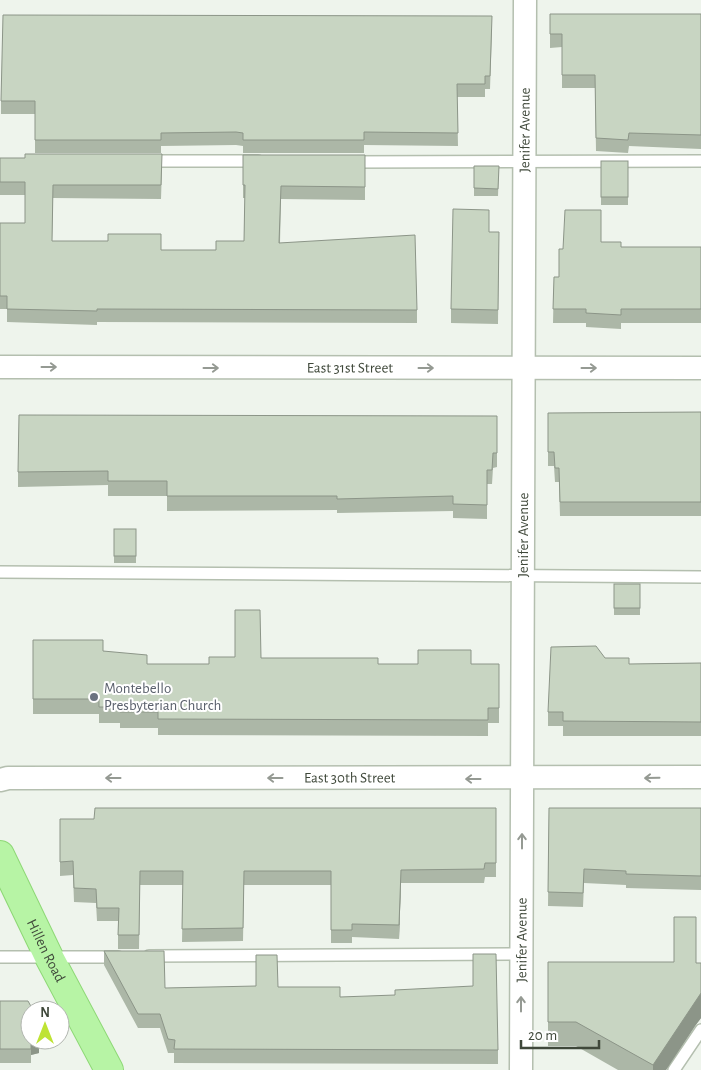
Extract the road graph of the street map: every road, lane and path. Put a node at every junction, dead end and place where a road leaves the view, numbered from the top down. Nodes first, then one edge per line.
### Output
1 (525, 0) edge
2 (139, 161) edge
3 (701, 161) edge
4 (267, 162) edge
5 (337, 162) edge
6 (525, 163) junction
7 (0, 367) edge
8 (523, 368) junction
9 (701, 368) edge
10 (0, 572) edge
11 (522, 576) junction
12 (701, 576) edge
13 (701, 777) edge
14 (522, 779) junction
15 (0, 780) edge
16 (0, 855) edge
17 (521, 954) junction
18 (0, 957) edge
19 (49, 957) junction
20 (701, 1030) edge
21 (109, 1070) edge
22 (521, 1070) edge
23 (674, 1070) edge

1 - 6 street, Jenifer Avenue
2 - 4 lane
3 - 6 lane
5 - 6 lane
6 - 8 street, Jenifer Avenue
7 -> 8 street, East 31st Street
8 -> 9 street, East 31st Street
8 - 11 street, Jenifer Avenue
10 - 11 lane
11 - 12 lane
11 - 14 street, Jenifer Avenue
13 -> 14 street, East 30th Street
14 -> 15 street, East 30th Street
17 -> 14 street, Jenifer Avenue
16 - 19 main road, Hillen Road
17 - 19 lane
22 -> 17 street, Jenifer Avenue
18 - 19 lane
19 - 21 main road, Hillen Road
20 - 23 lane

